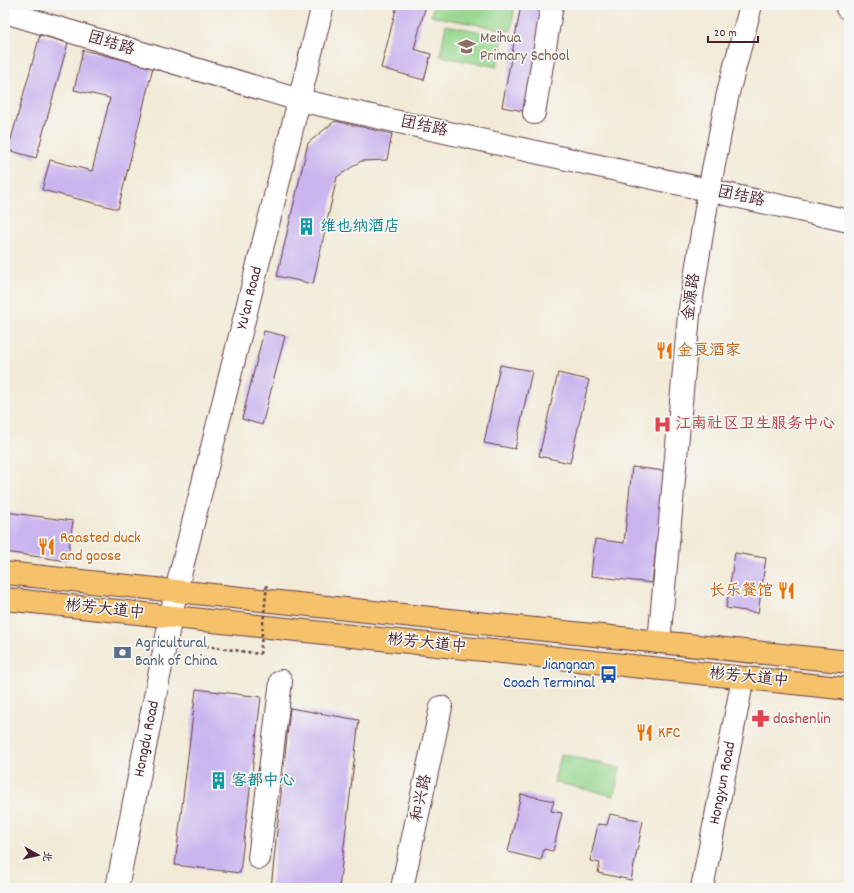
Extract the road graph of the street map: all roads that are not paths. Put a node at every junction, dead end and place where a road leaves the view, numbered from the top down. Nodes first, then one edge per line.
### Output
1 (323, 5) edge
2 (552, 5) edge
3 (751, 5) edge
4 (5, 12) edge
5 (299, 100) junction
6 (534, 113) dead end
7 (709, 190) junction
8 (849, 221) edge
9 (5, 573) edge
10 (176, 591) junction
11 (5, 599) edge
12 (659, 642) junction
13 (849, 662) edge
14 (743, 678) junction
15 (281, 681) dead end
16 (849, 689) edge
17 (441, 707) dead end
18 (259, 858) dead end
19 (117, 888) edge
20 (402, 888) edge
21 (702, 888) edge

1 - 5 street, Yu'an Road
2 - 6 street
3 - 7 street, 金源路
4 - 5 street, 团结路
5 - 7 street, 团结路
5 - 10 street, Yu'an Road
7 - 8 street, 团结路
7 - 12 street, 金源路
9 - 10 main road, 彬芳大道中
10 - 12 main road, 彬芳大道中
10 - 19 street, Hongdu Road
11 - 14 main road, 彬芳大道中
12 - 13 main road, 彬芳大道中
14 - 16 main road, 彬芳大道中
14 - 21 street, Hongyun Road
15 - 18 street
17 - 20 street, 和兴路

